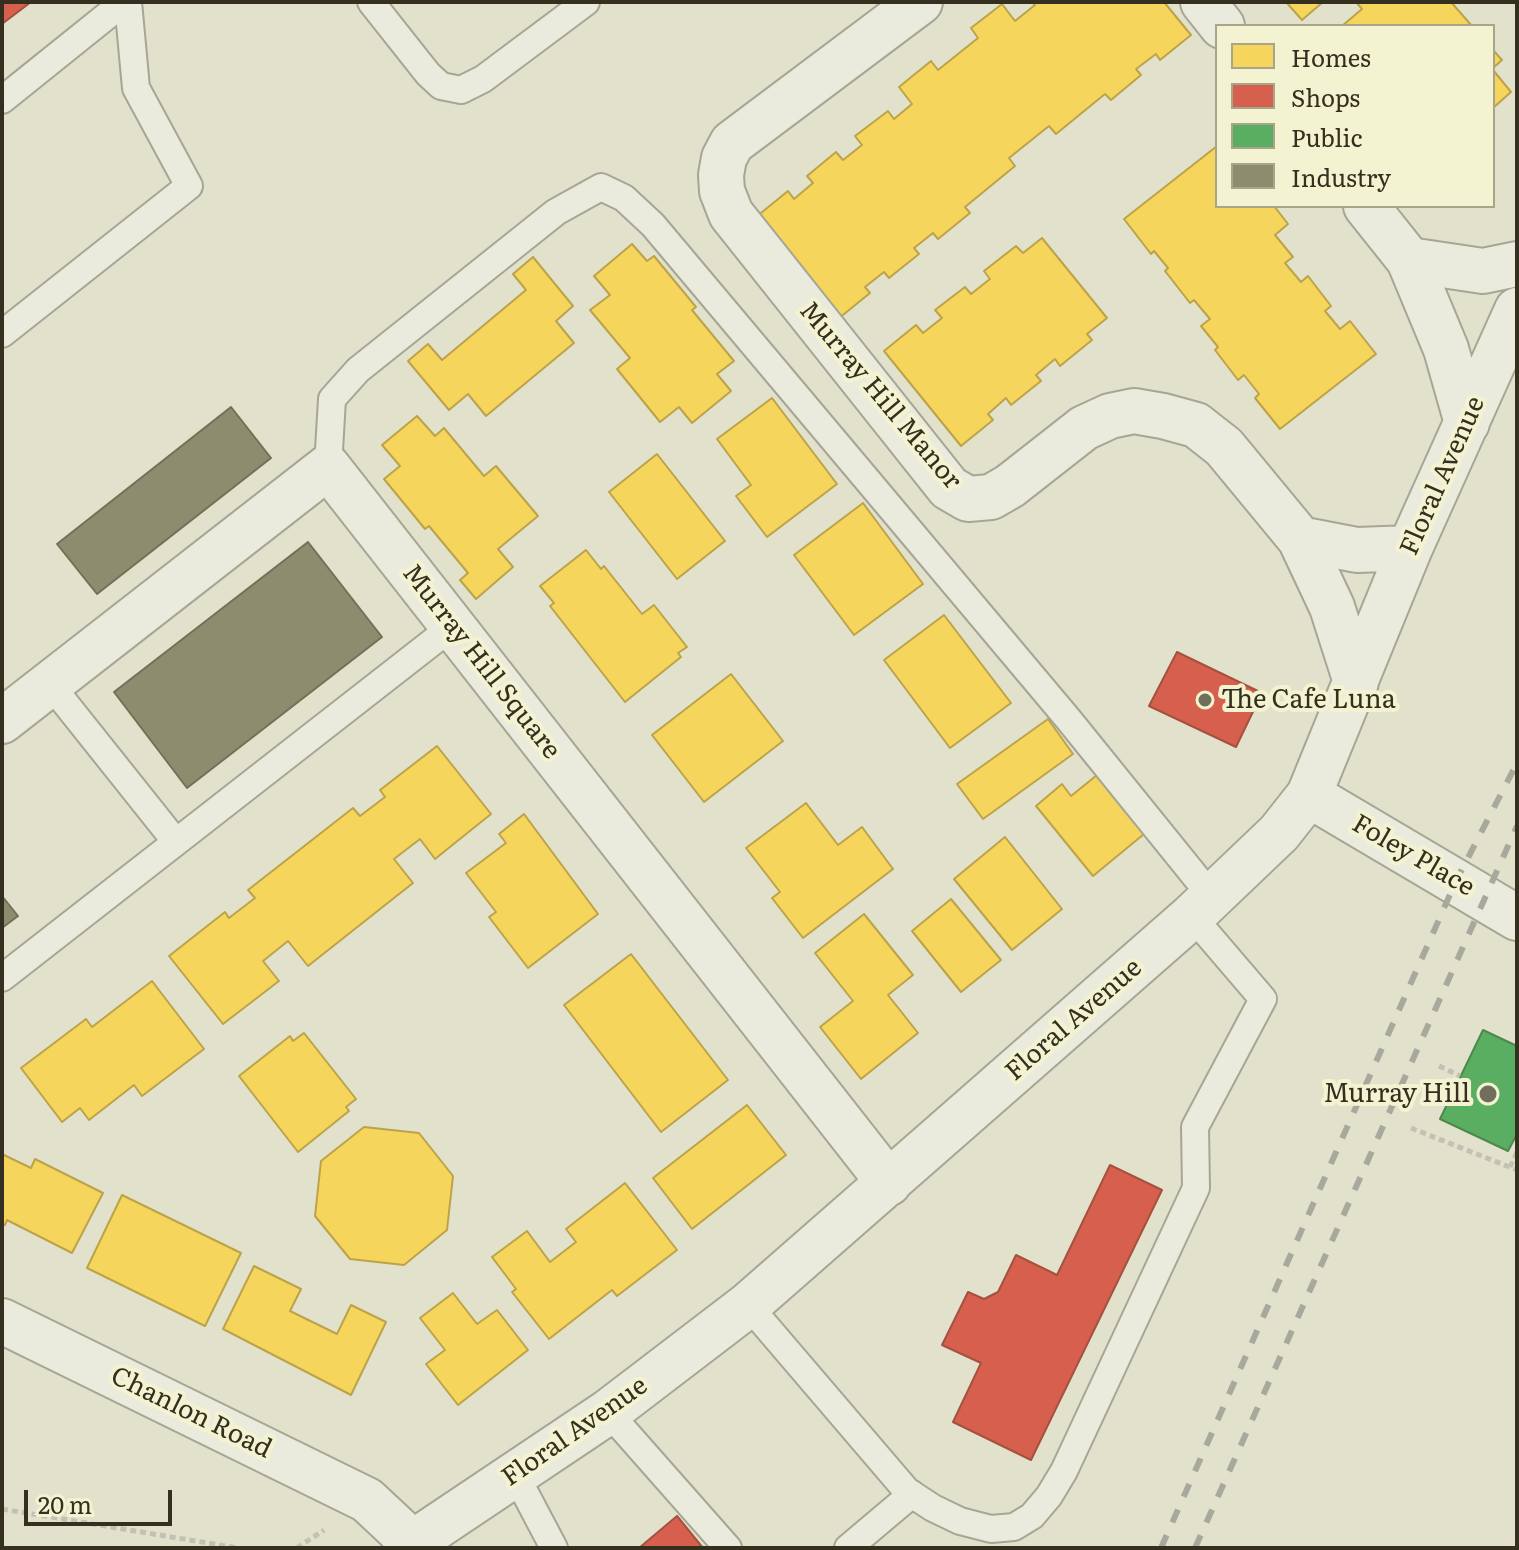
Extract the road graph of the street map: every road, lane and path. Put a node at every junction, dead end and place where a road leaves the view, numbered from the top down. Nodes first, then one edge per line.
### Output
1 (126, 2) edge
2 (371, 2) edge
3 (586, 2) edge
4 (920, 2) edge
5 (1203, 2) edge
6 (1220, 24) edge
7 (2, 100) edge
8 (1368, 208) edge
9 (1409, 260) junction
10 (1517, 264) edge
11 (1517, 310) edge
12 (2, 334) edge
13 (1467, 423) junction
14 (328, 467) junction
15 (1300, 539) junction
16 (1410, 548) junction
17 (453, 626) junction
18 (1356, 682) junction
19 (50, 684) junction
20 (2, 721) edge
21 (1309, 795) junction
22 (176, 842) junction
23 (1202, 907) junction
24 (1517, 918) edge
25 (2, 978) edge
26 (1439, 1066) dead end
27 (1460, 1076) dead end
28 (1411, 1128) dead end
29 (1517, 1152) edge
30 (1510, 1167) junction
31 (1517, 1170) edge
32 (889, 1183) junction
33 (748, 1305) junction
34 (2, 1321) edge
35 (608, 1412) junction
36 (515, 1474) junction
37 (912, 1494) junction
38 (2, 1509) edge
39 (412, 1546) edge
40 (238, 1548) edge
41 (554, 1548) edge
42 (728, 1548) edge
43 (848, 1548) edge

1 - 7 lane
1 - 12 lane
2 - 3 lane
4 - 15 street, Murray Hill Manor
5 - 6 street
8 - 9 street
9 - 10 street
9 - 13 street
11 - 13 street, Floral Avenue
13 - 16 street, Floral Avenue
14 - 17 street, Murray Hill Square
14 - 19 street
14 - 23 lane
15 - 16 street
15 - 18 street, Murray Hill Manor
16 - 18 street, Floral Avenue
17 - 22 lane
17 - 32 street, Murray Hill Square
18 - 21 street, Floral Avenue
19 - 20 street
19 - 22 lane
21 - 23 street, Floral Avenue
21 - 24 street, Foley Place
22 - 25 lane
23 - 32 street, Floral Avenue
23 - 37 lane
26 - 27 path
28 - 30 path
29 - 30 path
30 - 31 path
32 - 33 street, Floral Avenue
33 - 35 street, Floral Avenue
33 - 37 lane
34 - 39 street, Chanlon Road
35 - 36 street, Floral Avenue
35 - 42 lane
36 - 39 street, Floral Avenue
36 - 41 lane
37 - 43 lane
38 - 40 path

